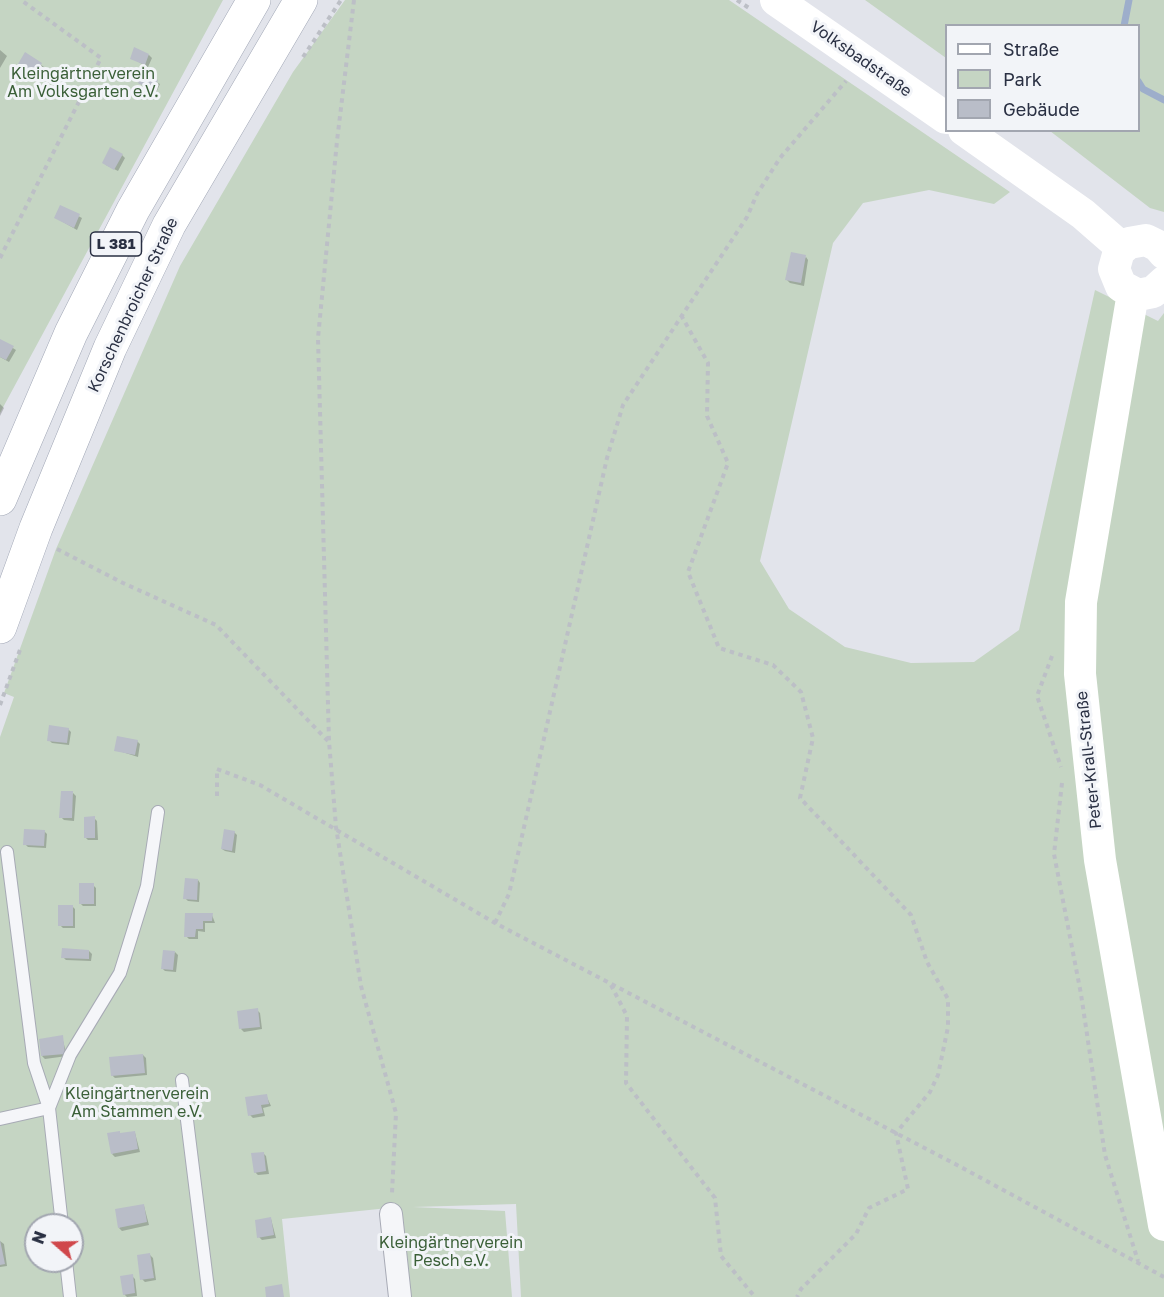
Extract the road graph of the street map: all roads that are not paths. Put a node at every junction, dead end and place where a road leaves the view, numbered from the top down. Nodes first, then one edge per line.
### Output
1 (255, 0) edge
2 (302, 0) edge
3 (776, 0) edge
4 (945, 117) edge
5 (967, 132) edge
6 (1122, 248) junction
7 (1164, 253) edge
8 (1164, 282) edge
9 (1133, 293) junction
10 (0, 499) edge
11 (12, 632) edge
12 (158, 812) dead end
13 (7, 852) dead end
14 (182, 1080) dead end
15 (49, 1108) junction
16 (0, 1119) edge
17 (61, 1213) edge
18 (391, 1214) road end
19 (1164, 1225) edge
20 (67, 1273) edge
21 (70, 1297) edge
22 (209, 1297) edge
23 (400, 1297) edge

1 - 10 main road, L 381
2 - 11 main road, Korschenbroicher Straße / L 381
3 - 4 street, Volksbadstraße
5 - 6 street
6 - 7 street
6 - 9 street
8 - 9 street
9 - 19 street, Peter-Krall-Straße
12 - 15 lane
13 - 15 lane
14 - 22 lane
15 - 16 lane
15 - 17 lane
18 - 23 street
20 - 21 lane

